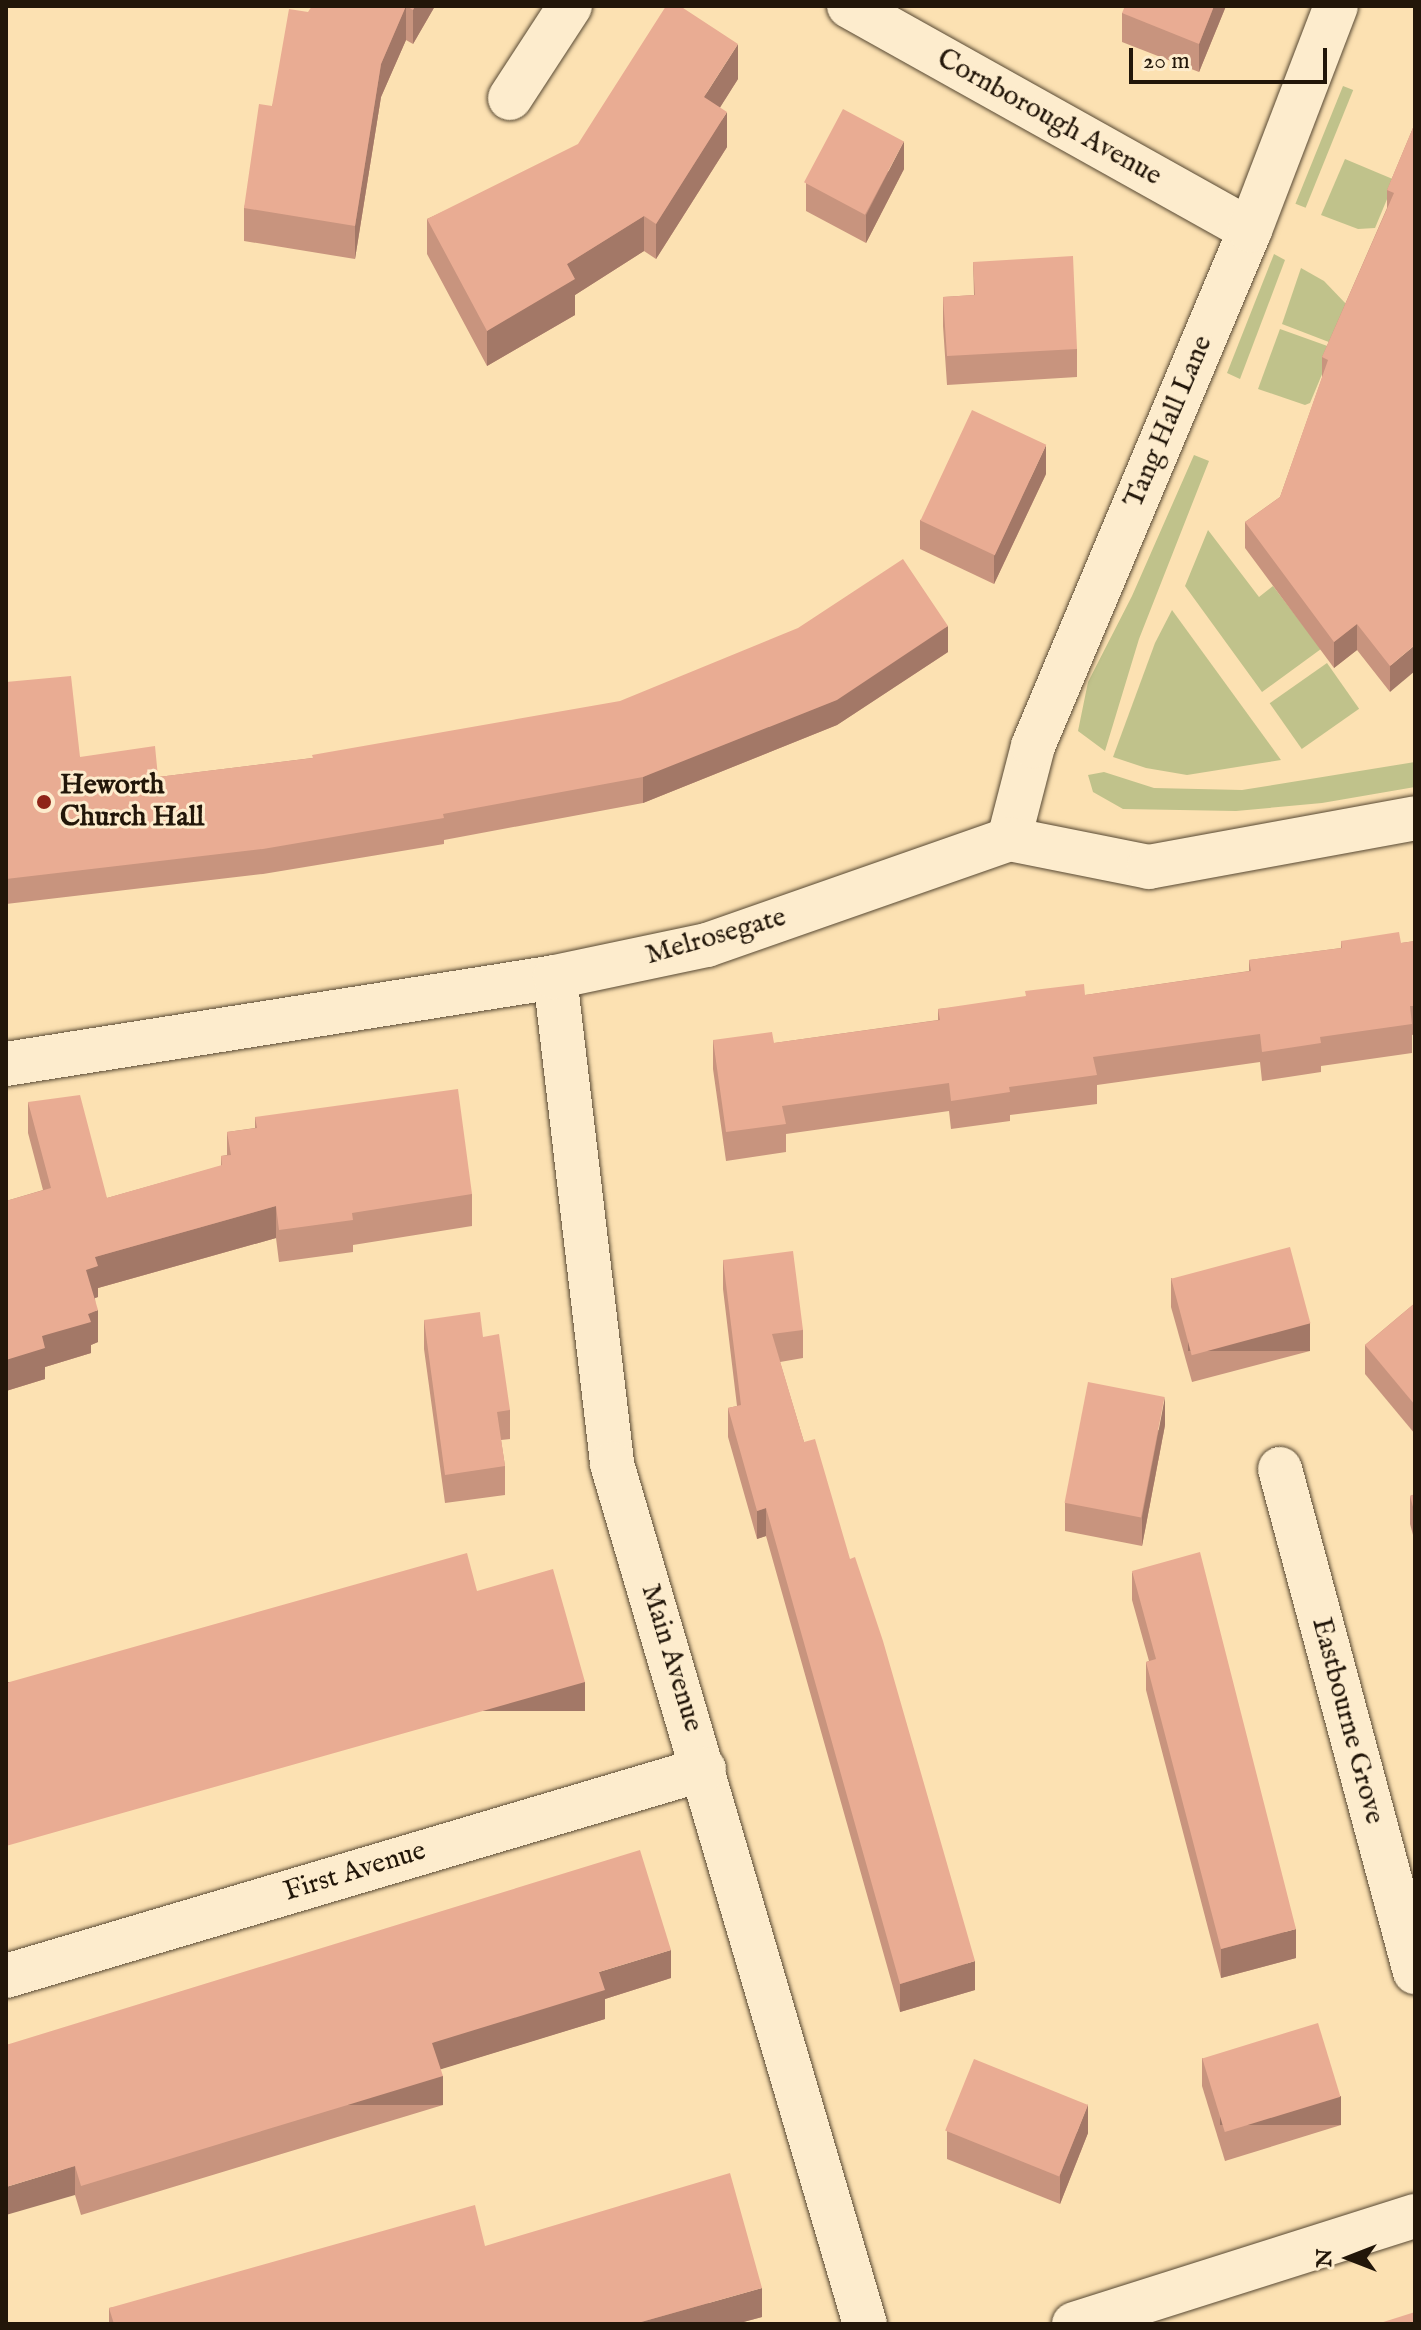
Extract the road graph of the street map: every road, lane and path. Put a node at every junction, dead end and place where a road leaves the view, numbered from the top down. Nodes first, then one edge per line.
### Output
1 (570, 6) edge
2 (849, 6) edge
3 (1336, 6) edge
4 (510, 98) dead end
5 (1250, 230) junction
6 (1415, 818) edge
7 (1009, 839) junction
8 (555, 977) junction
9 (6, 1064) edge
10 (1280, 1469) dead end
11 (704, 1769) junction
12 (1415, 1972) edge
13 (6, 1976) edge
14 (1415, 2216) edge
15 (865, 2324) edge
16 (1074, 2324) edge

1 - 4 street
2 - 5 street, Cornborough Avenue
3 - 5 street, Tang Hall Lane
5 - 7 street, Tang Hall Lane
6 - 7 street
7 - 8 street, Melrosegate
8 - 9 street, Melrosegate
8 - 11 street, Main Avenue
10 - 12 street, Eastbourne Grove
11 - 13 street, First Avenue
11 - 15 street, Main Avenue
14 - 16 street

